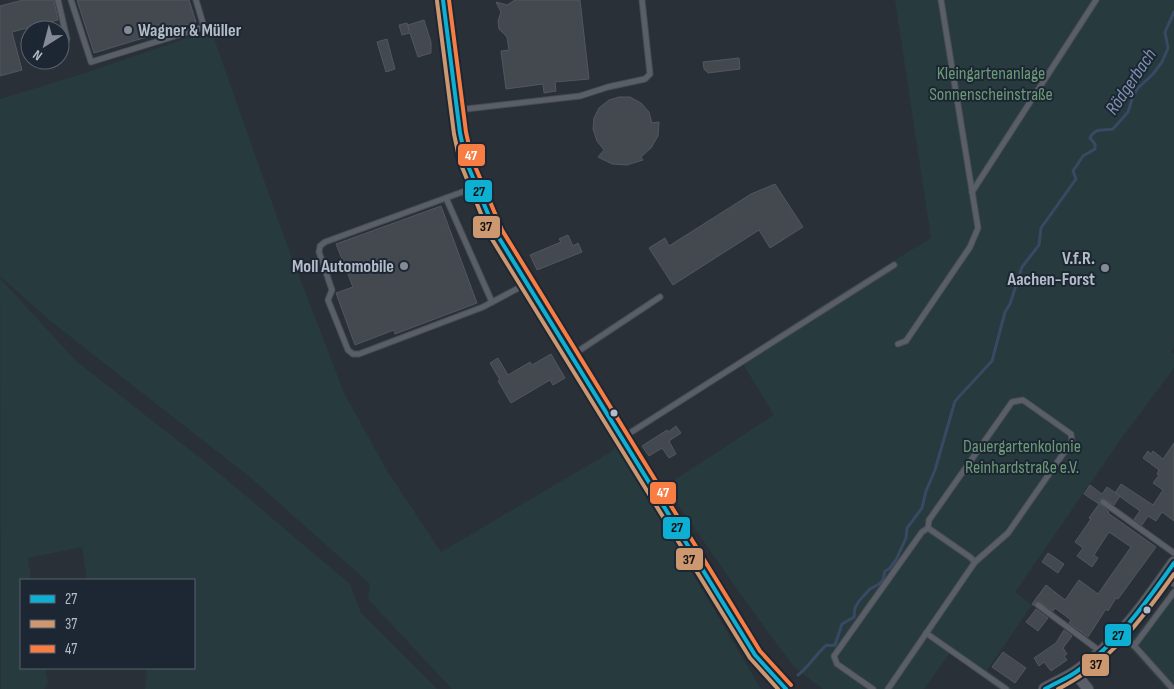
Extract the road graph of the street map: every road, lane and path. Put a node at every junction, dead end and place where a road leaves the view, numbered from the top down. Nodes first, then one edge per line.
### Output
1 (58, 0) edge
2 (71, 0) edge
3 (196, 0) edge
4 (443, 0) edge
5 (642, 0) edge
6 (940, 0) edge
7 (1096, 0) edge
8 (63, 20) edge
9 (457, 110) junction
10 (476, 187) junction
11 (972, 192) junction
12 (446, 198) junction
13 (894, 264) dead end
14 (526, 284) junction
15 (660, 296) dead end
16 (492, 302) junction
17 (898, 344) dead end
18 (571, 356) junction
19 (622, 439) junction
20 (1103, 502) dead end
21 (928, 528) junction
22 (1174, 553) edge
23 (975, 562) junction
24 (1174, 563) edge
25 (1169, 581) edge
26 (1174, 592) edge
27 (1038, 605) dead end
28 (1122, 632) junction
29 (926, 633) junction
30 (1134, 646) junction
31 (1101, 653) junction
32 (1075, 673) junction
33 (786, 689) edge
34 (873, 689) edge
35 (888, 689) edge
36 (1006, 689) edge
37 (1045, 689) edge
38 (1088, 689) edge
39 (1174, 689) edge

1 - 8 lane
2 - 3 lane
4 - 9 street
5 - 9 lane
6 - 11 lane
7 - 11 lane
9 - 10 street
10 - 12 lane
10 - 14 street
11 - 17 lane
12 - 16 lane
12 - 16 lane
13 - 19 lane
14 - 16 lane
14 - 18 street
15 - 18 lane
18 - 19 street
19 - 33 street
20 - 22 lane
21 - 23 lane
21 - 23 lane
21 - 34 lane
23 - 29 lane
24 - 25 street
25 - 28 street
26 - 30 lane
27 - 31 lane
28 - 30 lane
28 - 31 street
29 - 35 lane
29 - 36 lane
30 - 39 lane
31 - 32 street
32 - 37 street
32 - 38 street

